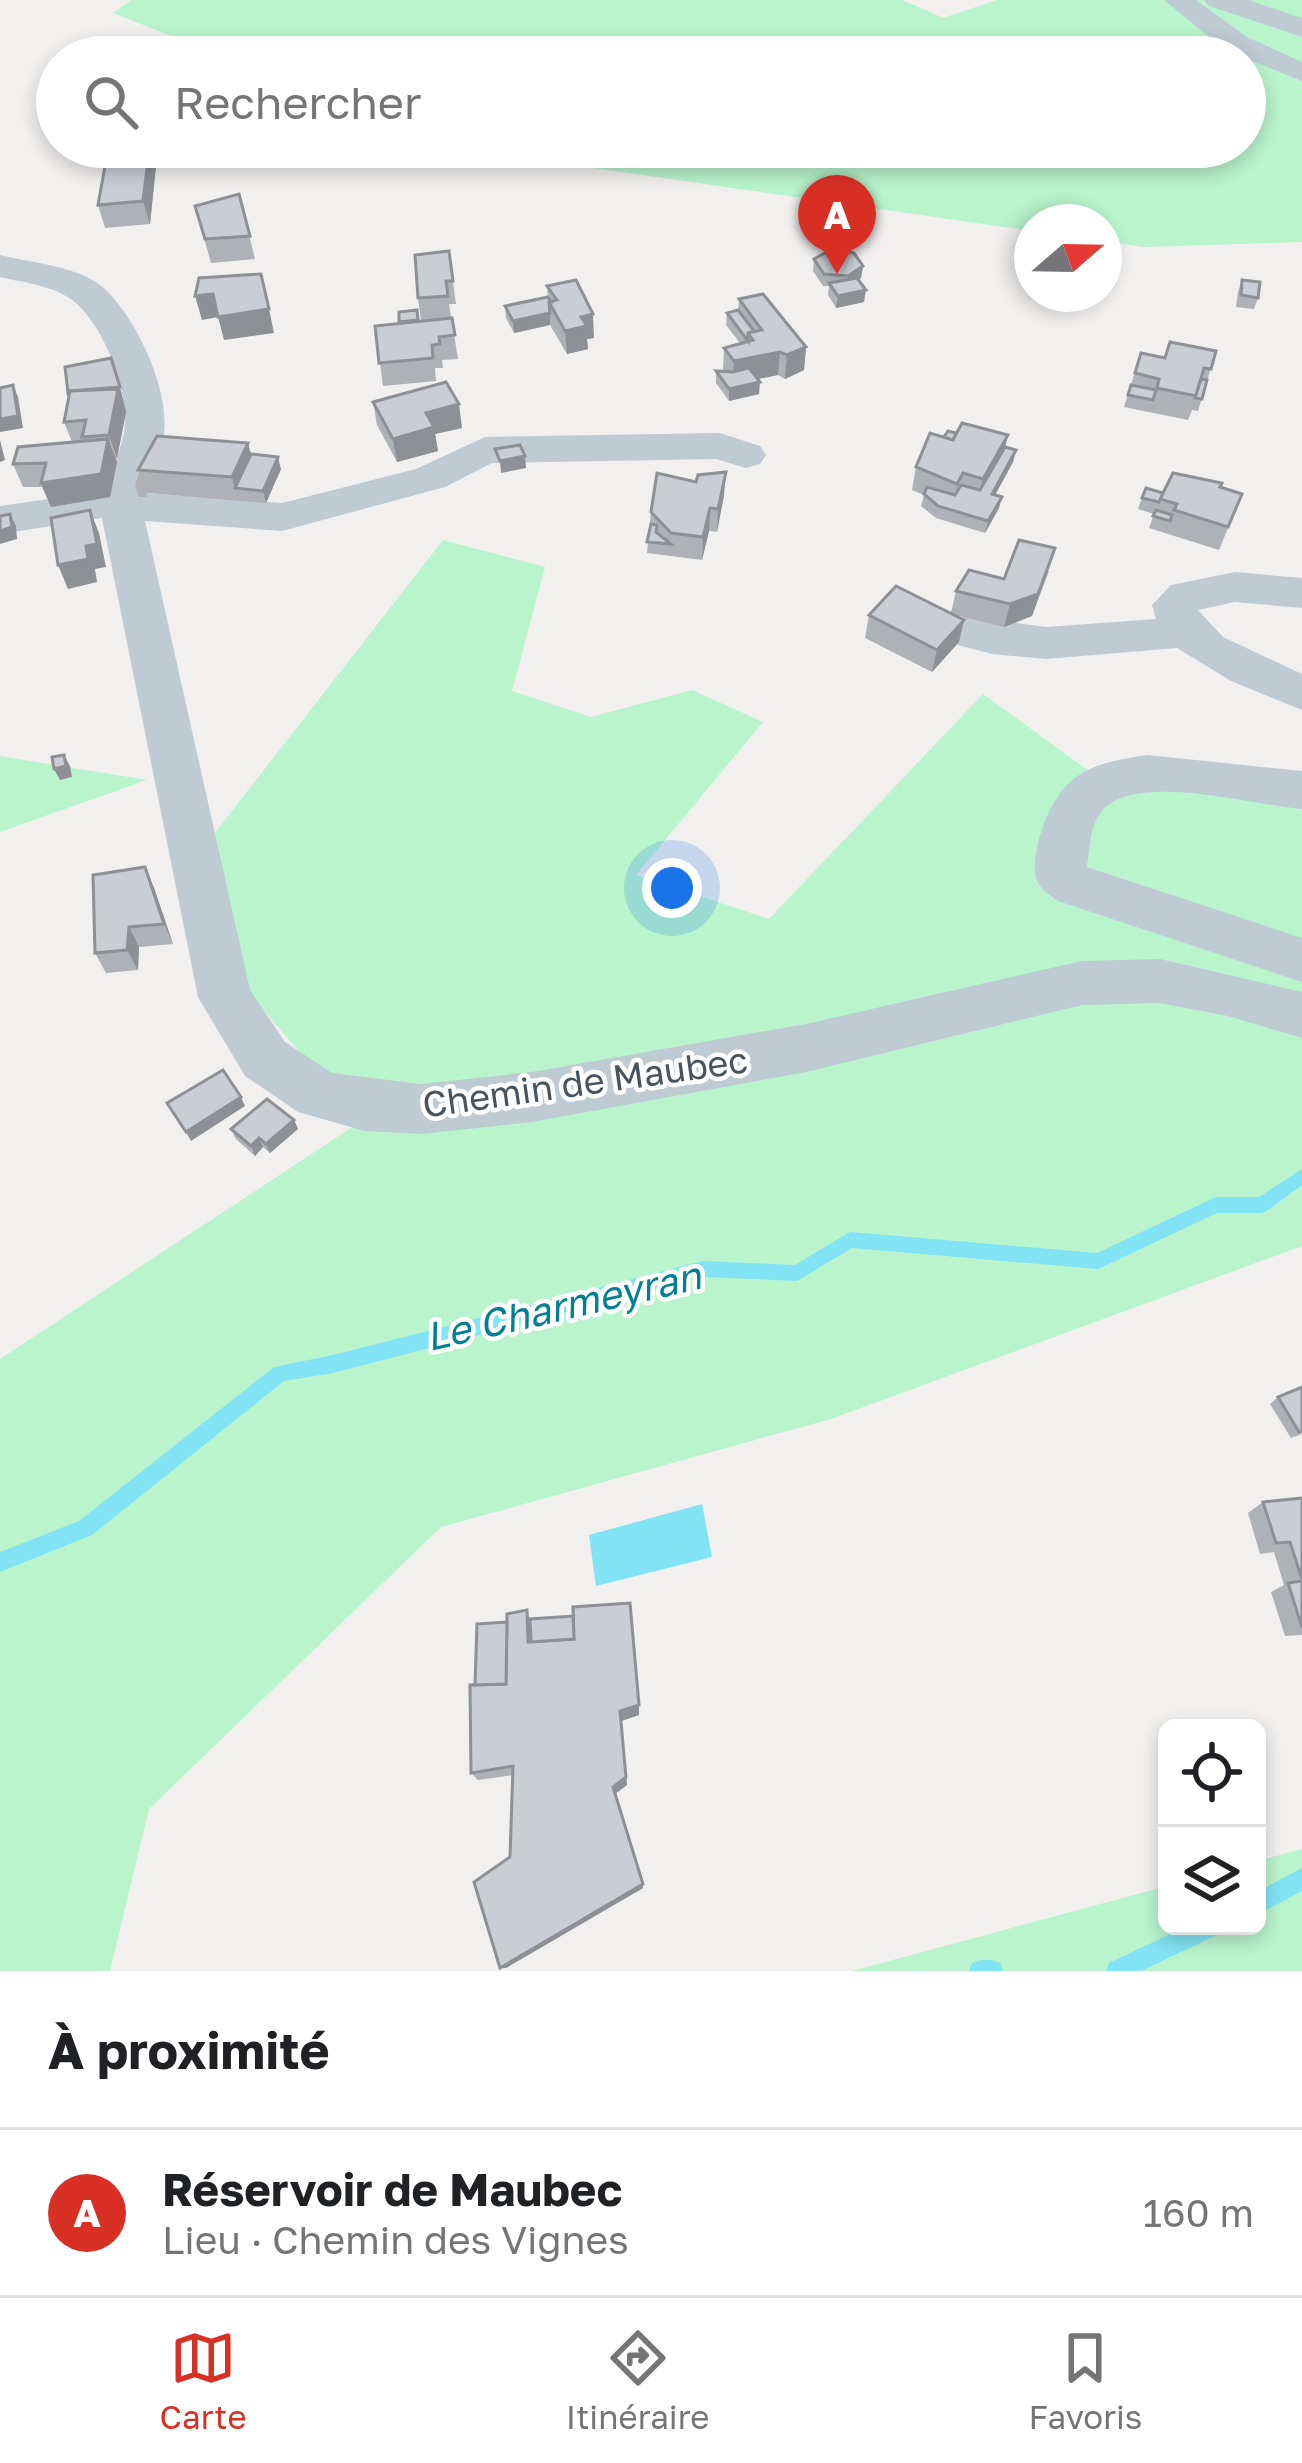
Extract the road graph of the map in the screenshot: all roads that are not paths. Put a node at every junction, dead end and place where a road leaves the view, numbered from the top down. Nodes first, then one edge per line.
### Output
1 (1179, 0) edge
2 (1219, 0) edge
3 (1302, 28) edge
4 (1223, 36) edge
5 (1266, 61) edge
6 (1302, 73) edge
7 (0, 266) edge
8 (746, 454) dead end
9 (120, 506) junction
10 (0, 520) edge
11 (1302, 593) edge
12 (966, 632) edge
13 (1185, 632) junction
14 (1302, 693) edge
15 (1302, 790) edge
16 (1302, 960) edge
17 (1302, 1015) edge

1 - 4 street
2 - 3 street
5 - 6 street
7 - 9 street
8 - 9 street
9 - 10 street
9 - 17 street, Chemin de Maubec
11 - 13 street
12 - 13 street
13 - 14 street
15 - 16 street

